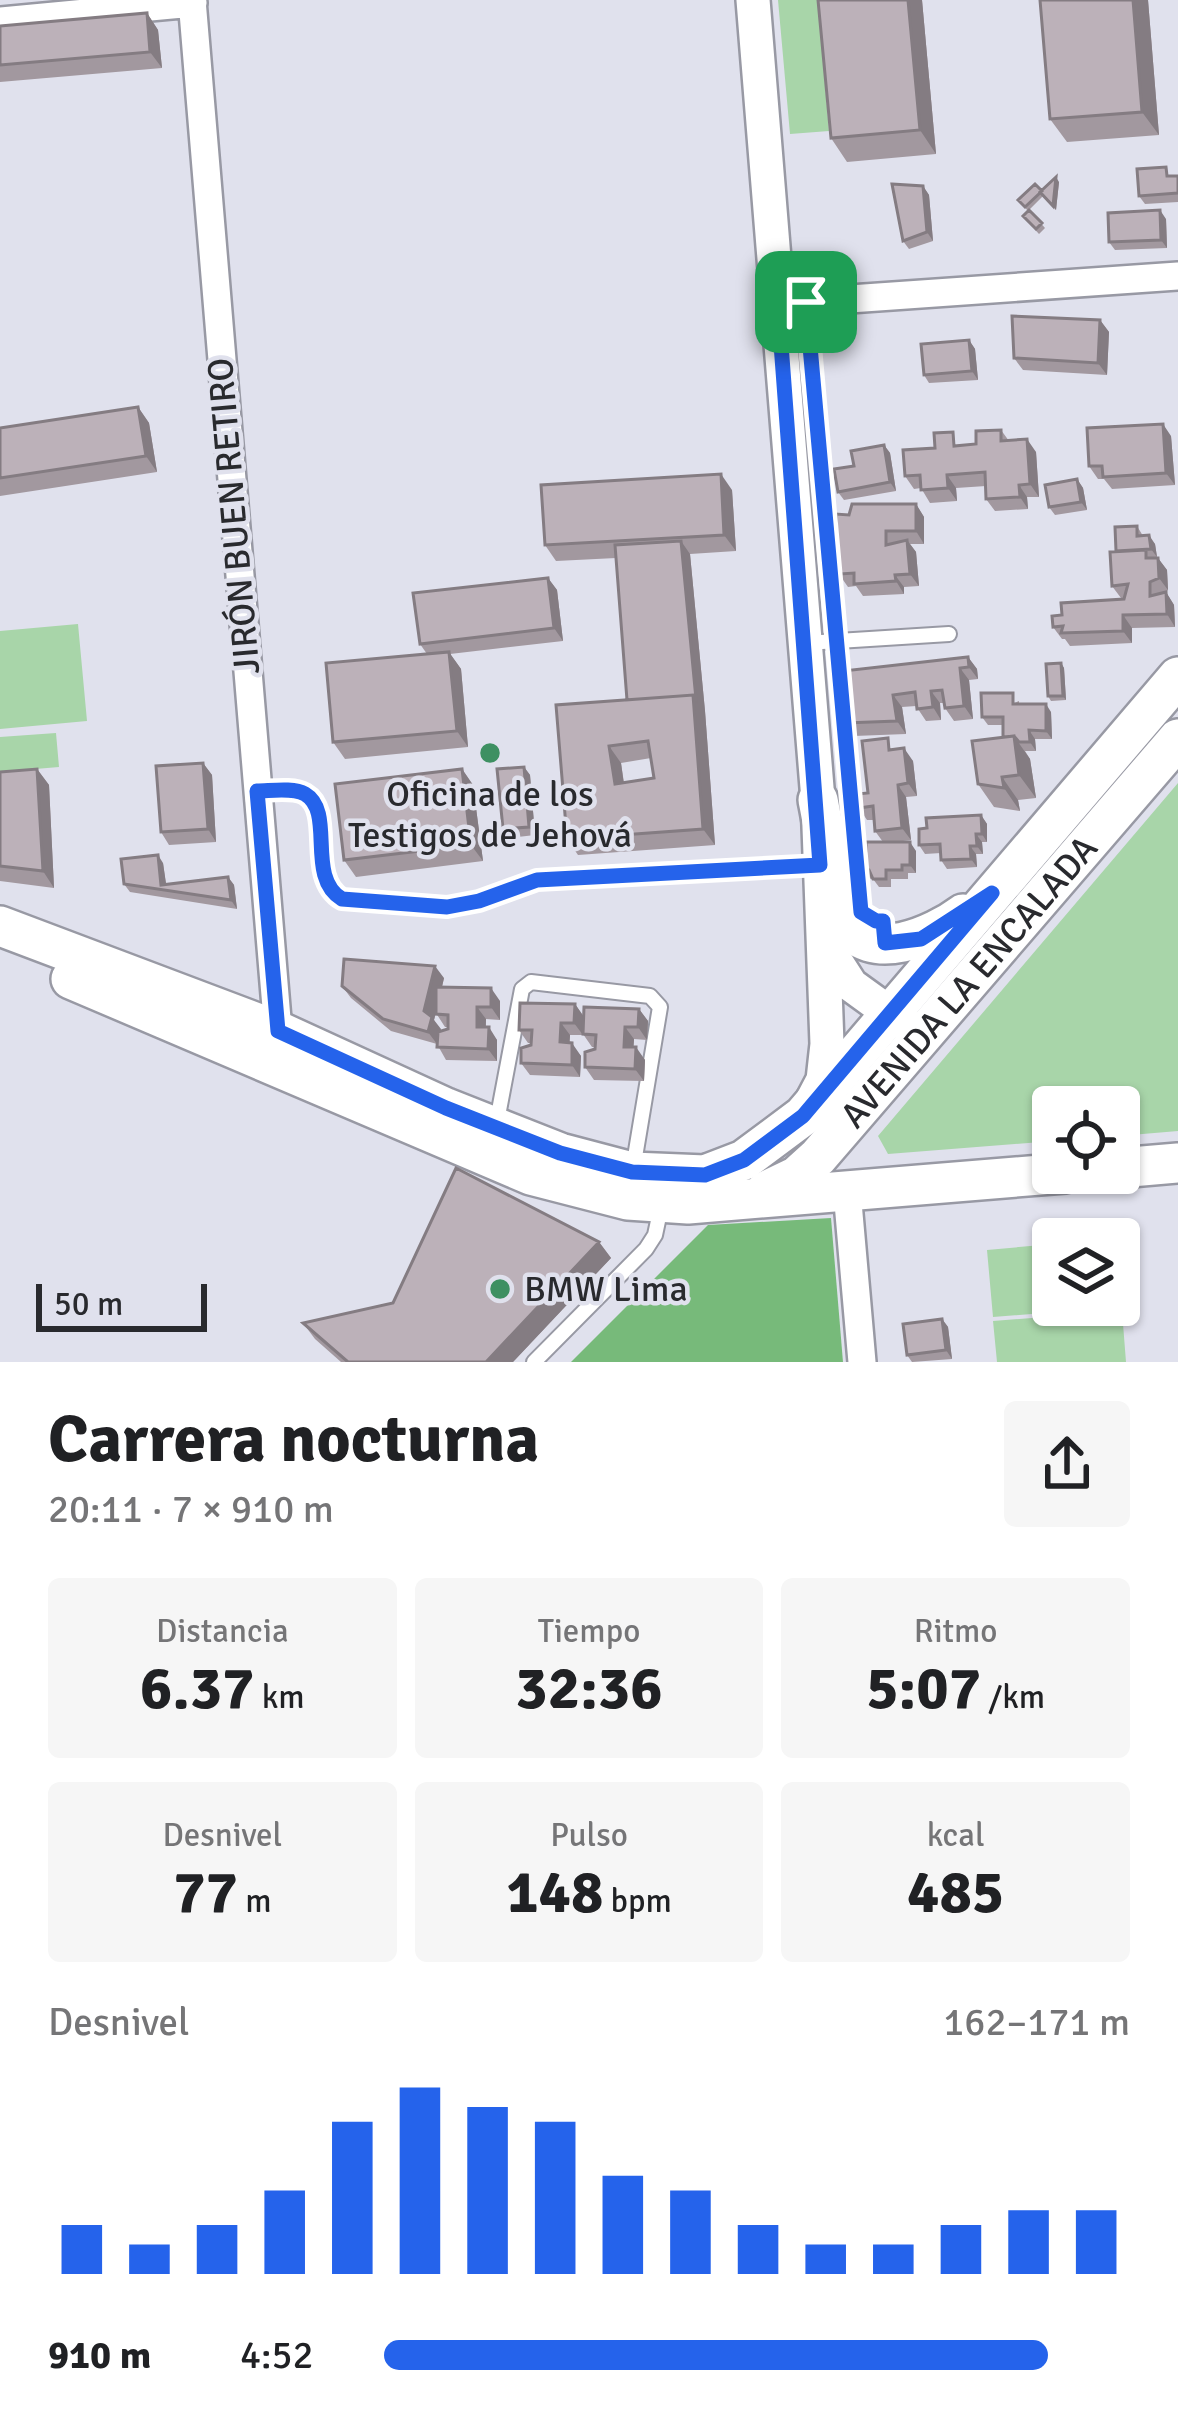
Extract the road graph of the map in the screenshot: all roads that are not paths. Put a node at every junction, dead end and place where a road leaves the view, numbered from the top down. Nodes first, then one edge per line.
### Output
1 (753, 0) edge
2 (192, 1) edge
3 (0, 20) edge
4 (1178, 276) edge
5 (778, 304) junction
6 (949, 634) dead end
7 (821, 642) junction
8 (1178, 677) edge
9 (1178, 739) edge
10 (257, 791) junction
11 (834, 804) junction
12 (820, 865) junction
13 (992, 893) junction
14 (0, 926) edge
15 (823, 941) junction
16 (0, 955) edge
17 (907, 1026) junction
18 (278, 1031) junction
19 (496, 1126) junction
20 (816, 1131) junction
21 (1178, 1163) edge
22 (1140, 1166) edge
23 (632, 1172) junction
24 (1032, 1176) edge
25 (847, 1191) junction
26 (744, 1200) junction
27 (662, 1204) junction
28 (534, 1362) edge
29 (862, 1362) edge

1 - 5 street
2 - 3 street
2 - 10 street, JIRÓN BUEN RETIRO
4 - 5 street
5 - 7 street
6 - 7 lane
7 - 11 street
8 - 13 main road, AVENIDA LA ENCALADA
9 - 17 main road, AVENIDA LA ENCALADA
10 - 12 lane
10 - 18 street, JIRÓN BUEN RETIRO
11 - 12 street
11 - 13 main road
12 - 15 street
13 - 17 main road, AVENIDA LA ENCALADA
14 - 18 main road
15 - 17 street
15 - 20 street
16 - 27 main road
17 - 20 main road, AVENIDA LA ENCALADA
17 - 20 main road, AVENIDA LA ENCALADA
18 - 19 main road
19 - 23 main road
19 - 23 lane
20 - 23 main road
20 - 26 main road, AVENIDA LA ENCALADA
21 - 22 main road
24 - 25 main road
25 - 26 main road
25 - 29 street
26 - 27 main road
27 - 28 lane

